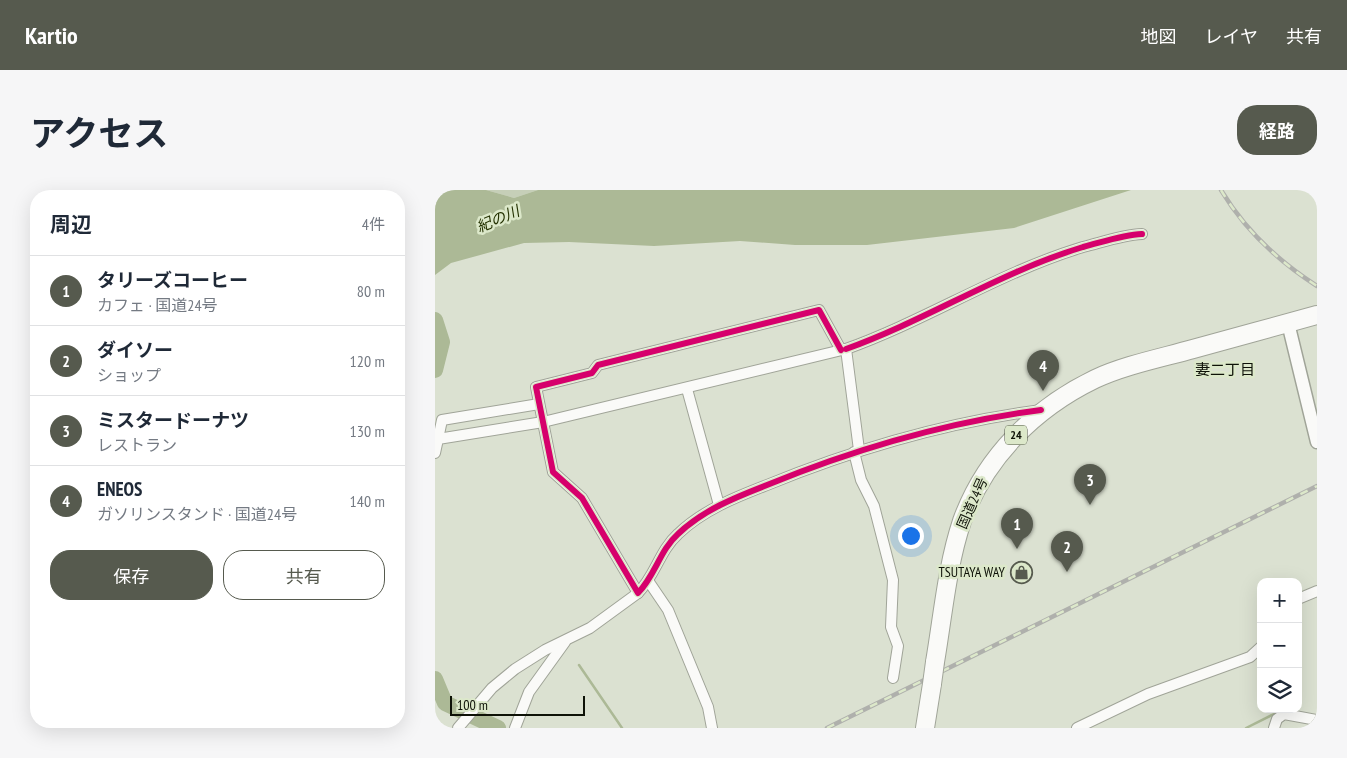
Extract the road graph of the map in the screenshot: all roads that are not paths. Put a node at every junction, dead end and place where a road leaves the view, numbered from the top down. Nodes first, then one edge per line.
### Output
1 (1143, 234) dead end
2 (1317, 315) edge
3 (1288, 323) junction
4 (843, 350) junction
5 (687, 389) junction
6 (539, 404) junction
7 (1041, 410) junction
8 (543, 422) junction
9 (438, 439) junction
10 (1317, 442) edge
11 (856, 451) junction
12 (435, 454) edge
13 (719, 505) junction
14 (649, 582) junction
15 (1317, 591) edge
16 (638, 593) junction
17 (1302, 598) edge
18 (565, 641) junction
19 (1257, 651) edge
20 (893, 678) dead end
21 (1317, 720) edge
22 (458, 728) edge
23 (515, 728) edge
24 (712, 728) edge
25 (925, 728) edge
26 (1077, 728) edge
27 (1274, 728) edge

1 - 4 street
2 - 3 highway, 国道24号 / 24
3 - 7 highway, 国道24号 / 24
3 - 10 street
4 - 5 street
4 - 6 street
4 - 11 street
5 - 8 street
5 - 13 street
6 - 8 street
6 - 9 street
7 - 11 street
7 - 25 highway, 国道24号 / 24, bridge
8 - 9 street
8 - 16 street
9 - 12 street
11 - 13 street
11 - 20 street
13 - 14 street
14 - 16 street
14 - 24 street
15 - 17 street
16 - 18 street
18 - 22 street
18 - 23 street
19 - 26 street
21 - 27 street

